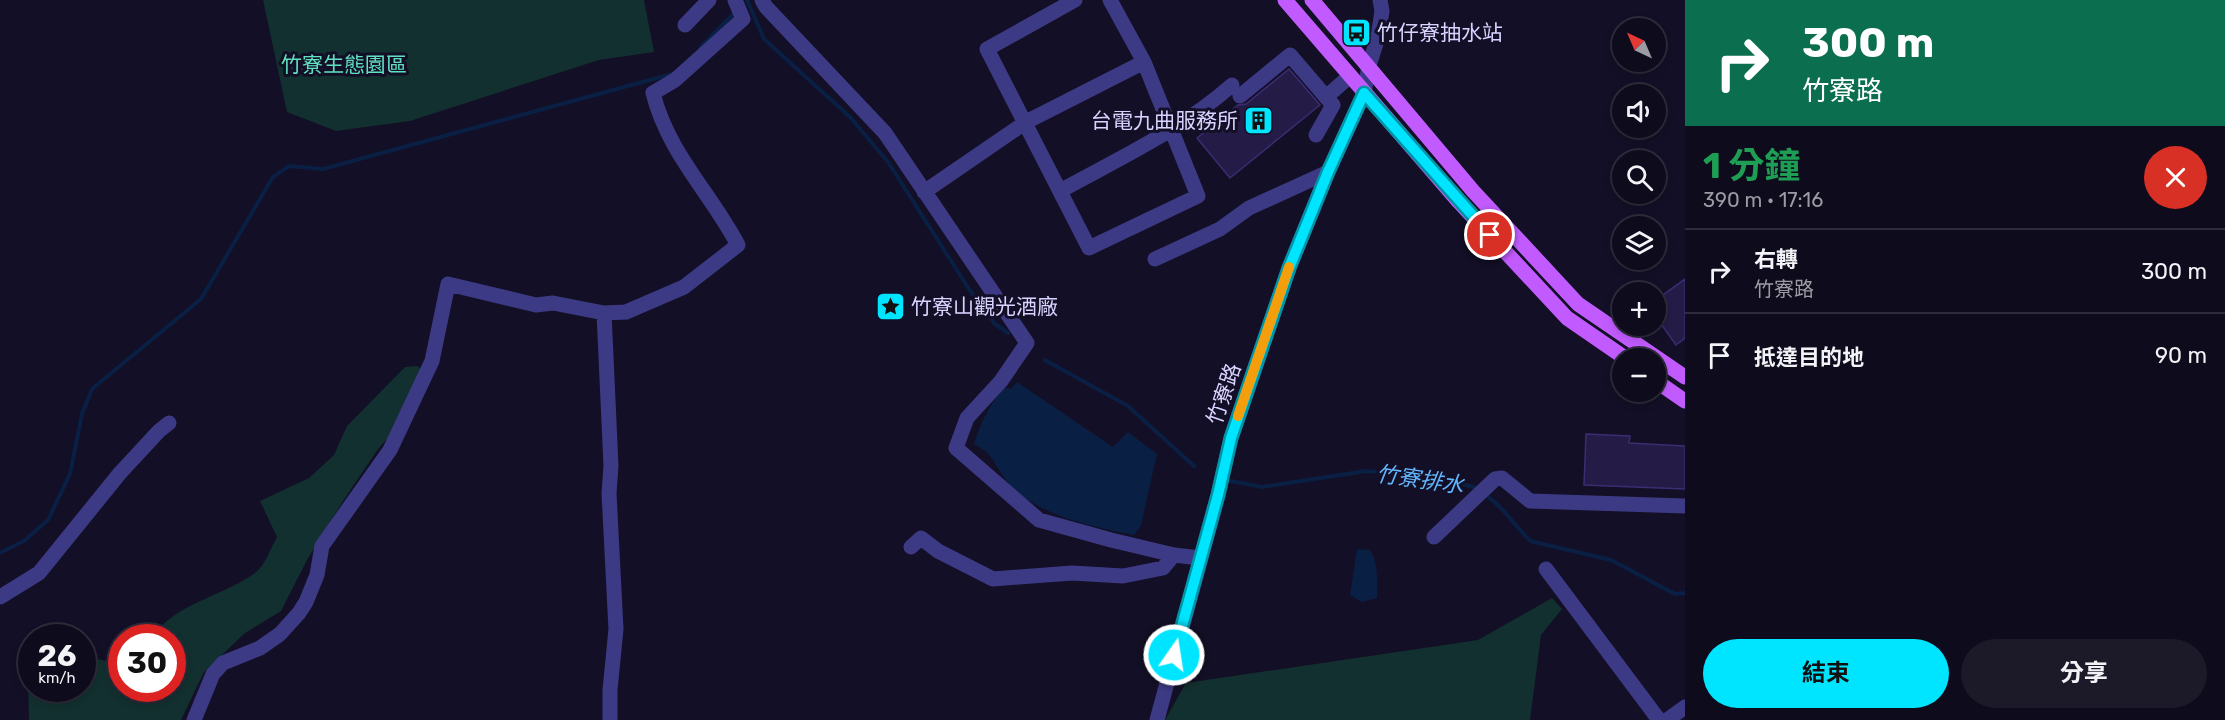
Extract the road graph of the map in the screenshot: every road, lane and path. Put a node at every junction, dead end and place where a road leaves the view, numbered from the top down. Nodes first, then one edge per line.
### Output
1 (690, 0) edge
2 (709, 0) edge
3 (735, 0) edge
4 (762, 0) edge
5 (1076, 0) edge
6 (1286, 0) edge
7 (1312, 0) edge
8 (1380, 0) edge
9 (1112, 1) edge
10 (1144, 62) junction
11 (1369, 66) junction
12 (1350, 76) junction
13 (1364, 93) junction
14 (1326, 97) junction
15 (1026, 122) junction
16 (1171, 129) junction
17 (1316, 135) dead end
18 (1328, 172) junction
19 (1060, 191) junction
20 (924, 192) junction
21 (1155, 259) dead end
22 (604, 313) junction
23 (1612, 350) edge
24 (1685, 377) edge
25 (1666, 388) edge
26 (1685, 401) edge
27 (169, 423) dead end
28 (1685, 506) edge
29 (1434, 537) dead end
30 (911, 547) dead end
31 (1174, 555) junction
32 (1200, 558) junction
33 (1546, 569) dead end
34 (0, 597) edge
35 (1685, 706) edge
36 (194, 720) edge
37 (610, 720) edge
38 (1157, 720) edge
39 (1659, 720) edge
40 (1667, 720) edge

1 - 2 street
3 - 22 street
4 - 20 street
5 - 15 street
6 - 12 main road
7 - 11 main road
8 - 11 street, 竹寮路
9 - 10 street
10 - 15 street
10 - 16 street
11 - 13 street, 竹寮路
11 - 24 main road
12 - 13 main road
12 - 14 street
13 - 18 street, 竹寮路
13 - 23 main road
14 - 16 street
14 - 17 street
15 - 19 street
15 - 20 street
16 - 19 street
16 - 19 street
18 - 21 street
18 - 32 street, 竹寮路
20 - 31 street
22 - 36 street
22 - 37 street
25 - 26 main road
27 - 34 street
28 - 29 street
30 - 31 street
31 - 32 street
32 - 38 street, 竹寮路
33 - 39 street
35 - 40 street

